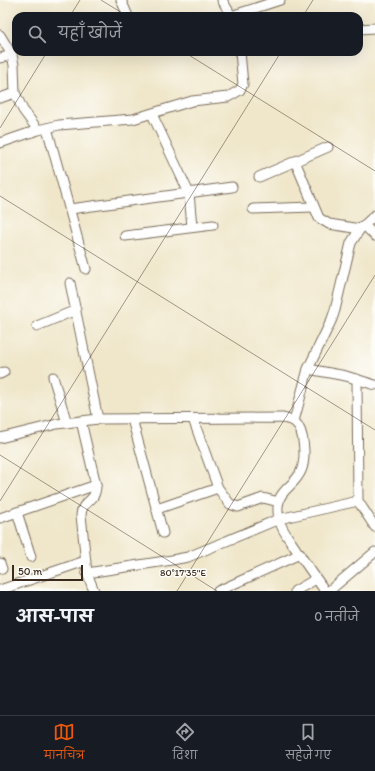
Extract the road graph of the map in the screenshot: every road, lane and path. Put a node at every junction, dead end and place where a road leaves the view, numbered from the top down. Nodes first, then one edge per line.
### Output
1 (121, 0) edge
2 (222, 0) edge
3 (280, 0) edge
4 (126, 12) edge
5 (229, 12) edge
6 (242, 12) edge
7 (375, 28) edge
8 (363, 29) edge
9 (0, 35) edge
10 (12, 55) joint
11 (12, 56) edge
12 (240, 56) edge
13 (0, 58) edge
14 (15, 93) junction
15 (0, 98) edge
16 (152, 114) junction
17 (43, 129) junction
18 (0, 144) edge
19 (328, 146) dead end
20 (295, 161) junction
21 (259, 176) dead end
22 (232, 187) dead end
23 (190, 193) junction
24 (313, 207) junction
25 (70, 209) junction
26 (253, 209) dead end
27 (375, 215) edge
28 (213, 225) dead end
29 (192, 227) junction
30 (362, 227) junction
31 (125, 236) dead end
32 (375, 236) edge
33 (86, 269) dead end
34 (70, 283) dead end
35 (76, 310) junction
36 (37, 326) dead end
37 (308, 370) junction
38 (53, 377) dead end
39 (356, 379) junction
40 (375, 386) edge
41 (98, 419) junction
42 (132, 419) junction
43 (194, 419) junction
44 (81, 421) junction
45 (294, 421) junction
46 (67, 423) junction
47 (0, 438) edge
48 (96, 485) junction
49 (218, 488) junction
50 (358, 501) junction
51 (279, 502) junction
52 (157, 509) junction
53 (17, 512) junction
54 (0, 518) edge
55 (279, 519) junction
56 (375, 527) edge
57 (164, 533) dead end
58 (375, 552) edge
59 (300, 554) junction
60 (31, 557) dead end
61 (85, 561) junction
62 (87, 573) junction
63 (316, 579) junction
64 (0, 590) edge
65 (94, 591) edge
66 (218, 591) edge
67 (295, 591) edge
68 (325, 591) edge
69 (329, 591) edge

1 - 4 street
2 - 5 street
3 - 6 street
7 - 8 street
9 - 10 street
10 - 13 street
11 - 14 street
12 - 16 street
14 - 15 street
14 - 17 street
16 - 17 street
16 - 23 street
17 - 18 street
17 - 25 street
19 - 20 street
20 - 21 street
20 - 24 street
22 - 23 street
23 - 25 street
23 - 29 street
24 - 26 street
24 - 30 street
25 - 33 street
27 - 30 street
28 - 29 street
29 - 31 street
30 - 32 street
30 - 37 street
34 - 35 street
35 - 36 street
35 - 41 street
37 - 39 street
37 - 45 street
38 - 46 street
39 - 40 street
39 - 50 street
41 - 42 street
41 - 44 street
42 - 43 street
42 - 52 street
43 - 45 street
43 - 49 street
44 - 46 street
44 - 48 street
45 - 51 street
46 - 47 street
48 - 53 street
48 - 61 street
49 - 51 street
49 - 52 street
50 - 55 street
50 - 56 street
51 - 55 street
52 - 57 street
53 - 54 street
53 - 60 street
55 - 59 street
55 - 62 street
58 - 69 street
59 - 63 street
59 - 66 street
61 - 62 street
61 - 64 street
62 - 65 street
63 - 67 street
63 - 68 street

